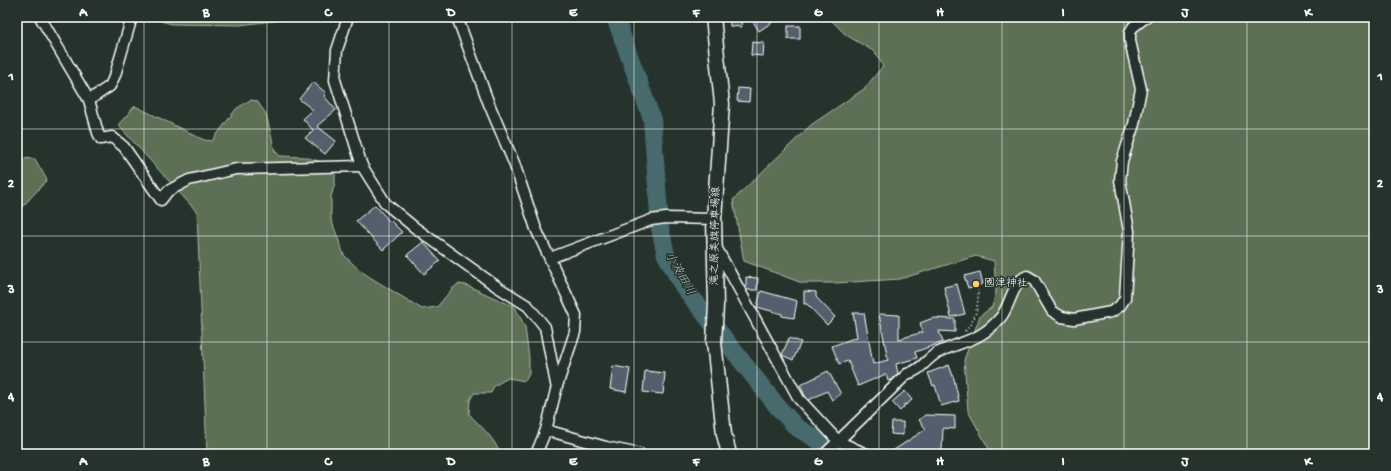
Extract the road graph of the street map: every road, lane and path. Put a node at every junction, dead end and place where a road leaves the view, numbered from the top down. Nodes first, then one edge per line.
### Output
1 (40, 17) edge
2 (132, 17) edge
3 (348, 17) edge
4 (457, 17) edge
5 (713, 17) edge
6 (1146, 17) edge
7 (89, 100) junction
8 (362, 166) junction
9 (714, 219) junction
10 (715, 245) junction
11 (550, 258) junction
12 (978, 290) dead end
13 (963, 333) dead end
14 (556, 386) junction
15 (546, 430) junction
16 (836, 442) junction
17 (605, 451) edge
18 (536, 454) edge
19 (640, 454) edge
20 (729, 454) edge
21 (825, 454) edge
22 (866, 454) edge

1 - 7 street
2 - 7 street
3 - 8 street
4 - 11 street
5 - 9 main road, 滝之原美旗停車場線
6 - 16 street
7 - 8 street
8 - 14 street
9 - 10 main road, 滝之原美旗停車場線
9 - 11 street
10 - 16 street
10 - 20 main road, 滝之原美旗停車場線
11 - 14 street
12 - 13 path
14 - 15 street
15 - 17 street
15 - 18 street
16 - 21 street
16 - 22 street
17 - 19 street

